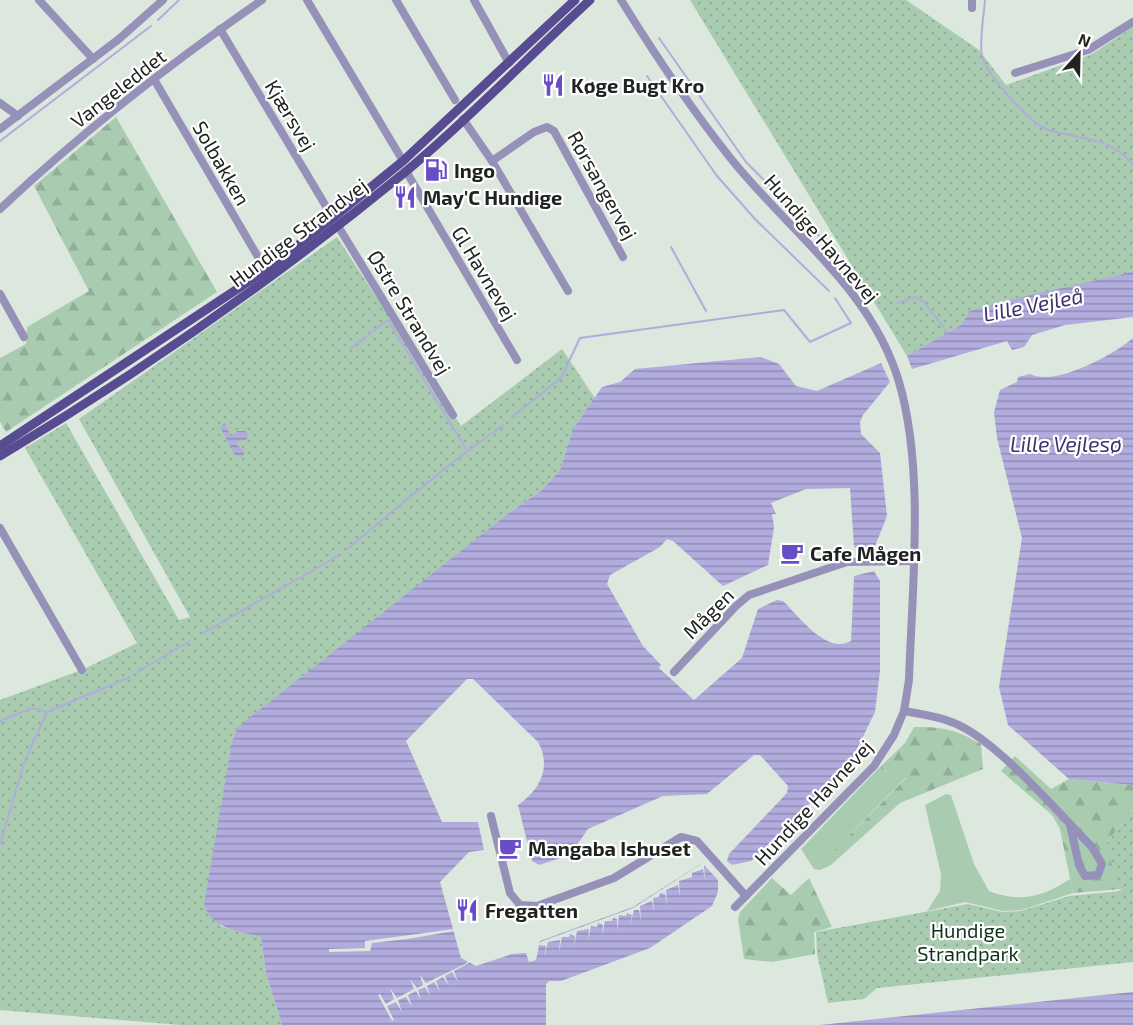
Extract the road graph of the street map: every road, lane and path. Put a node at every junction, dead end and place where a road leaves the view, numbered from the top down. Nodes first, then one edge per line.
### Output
1 (39, 0) edge
2 (163, 0) edge
3 (262, 0) edge
4 (307, 0) edge
5 (396, 0) edge
6 (474, 0) edge
7 (575, 0) edge
8 (590, 0) edge
9 (621, 0) edge
10 (1133, 22) edge
11 (220, 29) junction
12 (93, 59) junction
13 (509, 63) junction
14 (1015, 73) dead end
15 (155, 81) junction
16 (455, 100) dead end
17 (0, 103) edge
18 (18, 116) junction
19 (463, 119) junction
20 (0, 129) edge
21 (403, 161) junction
22 (492, 161) junction
23 (406, 171) junction
24 (0, 209) edge
25 (335, 222) junction
26 (623, 257) dead end
27 (261, 262) dead end
28 (568, 291) dead end
29 (0, 294) edge
30 (4, 310) edge
31 (24, 337) dead end
32 (517, 360) dead end
33 (453, 415) dead end
34 (0, 446) edge
35 (0, 456) edge
36 (0, 528) edge
37 (912, 561) junction
38 (82, 670) dead end
39 (674, 672) dead end
40 (904, 711) junction
41 (491, 816) dead end
42 (1070, 825) junction
43 (746, 896) junction
44 (735, 907) dead end

1 - 12 street
2 - 12 street
3 - 11 street, Vangeleddet
4 - 21 street
5 - 16 street
6 - 13 street
7 - 13 main road, Hundige Strandvej
8 - 19 main road, Hundige Strandvej
9 - 37 street, Hundige Havnevej
10 - 14 street
11 - 15 street, Vangeleddet
11 - 25 street, Kjærsvej
12 - 18 street
13 - 21 main road, Hundige Strandvej
15 - 24 street, Vangeleddet
15 - 27 street, Solbakken
17 - 18 street
18 - 20 street
19 - 22 street
19 - 23 main road, Hundige Strandvej
21 - 25 main road, Hundige Strandvej
22 - 26 street, Rørsangervej
22 - 28 street
23 - 25 main road, Hundige Strandvej
23 - 32 street, Gl Havnevej
25 - 33 street, Østre Strandvej
25 - 34 main road, Hundige Strandvej
25 - 35 main road, Hundige Strandvej
29 - 30 street
30 - 31 street
36 - 38 street
37 - 39 street, Mågen
37 - 40 street, Hundige Havnevej
40 - 42 street
40 - 43 street, Hundige Havnevej
41 - 43 street
42 - 42 street
43 - 44 street, Hundige Havnevej

